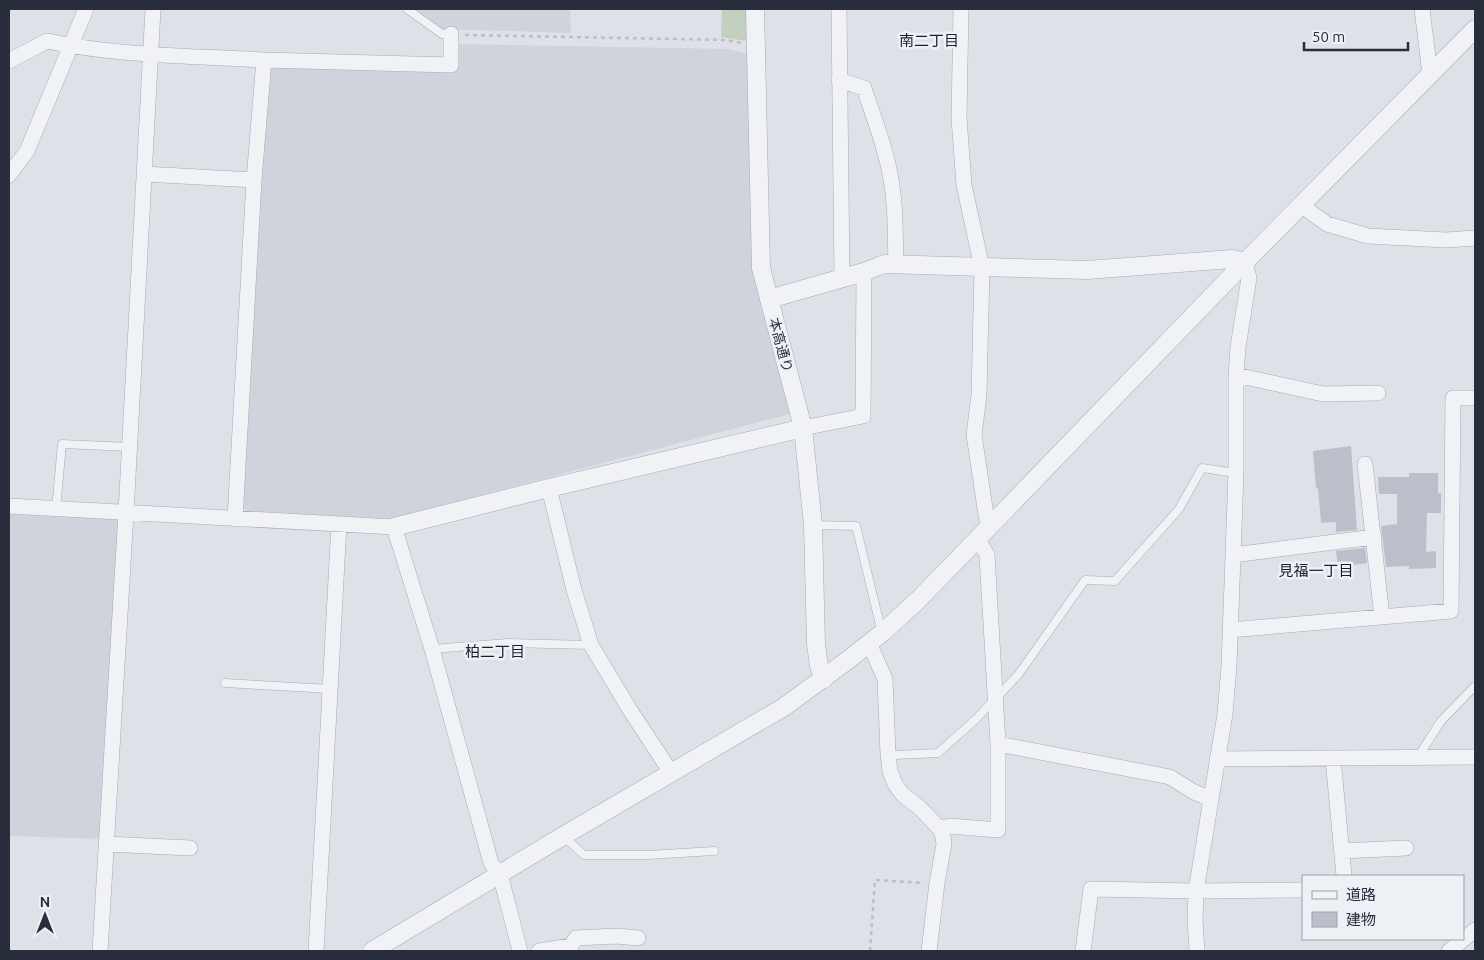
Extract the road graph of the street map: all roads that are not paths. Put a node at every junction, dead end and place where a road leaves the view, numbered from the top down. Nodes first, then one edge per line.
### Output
1 (86, 9) edge
2 (153, 9) edge
3 (407, 9) edge
4 (755, 9) edge
5 (961, 9) edge
6 (1422, 9) edge
7 (839, 10) dead end
8 (1475, 29) edge
9 (451, 34) joint
10 (70, 46) junction
11 (152, 54) junction
12 (264, 60) junction
13 (9, 61) edge
14 (1430, 74) junction
15 (840, 80) junction
16 (144, 174) junction
17 (9, 175) edge
18 (254, 180) junction
19 (1302, 206) junction
20 (1475, 238) edge
21 (1245, 262) junction
22 (896, 264) junction
23 (982, 268) junction
24 (864, 272) junction
25 (842, 278) junction
26 (770, 299) junction
27 (1236, 374) junction
28 (1378, 393) dead end
29 (1475, 398) edge
30 (803, 428) junction
31 (130, 447) junction
32 (1365, 464) dead end
33 (1236, 473) junction
34 (549, 488) junction
35 (9, 506) edge
36 (56, 509) junction
37 (126, 513) junction
38 (235, 519) junction
39 (339, 524) junction
40 (812, 525) junction
41 (394, 527) junction
42 (983, 534) junction
43 (1374, 537) junction
44 (1233, 555) junction
45 (1382, 617) junction
46 (1230, 630) junction
47 (876, 638) junction
48 (591, 645) junction
49 (432, 649) junction
50 (824, 679) junction
51 (225, 683) dead end
52 (1475, 686) edge
53 (331, 689) junction
54 (995, 701) junction
55 (998, 744) junction
56 (888, 754) junction
57 (1418, 757) junction
58 (1475, 757) edge
59 (1333, 758) junction
60 (1217, 759) junction
61 (672, 774) junction
62 (1210, 799) junction
63 (940, 829) junction
64 (563, 836) junction
65 (106, 844) junction
66 (190, 848) dead end
67 (1406, 848) dead end
68 (714, 851) dead end
69 (1342, 851) junction
70 (500, 874) junction
71 (1344, 875) edge
72 (1302, 890) edge
73 (1196, 891) junction
74 (1475, 930) edge
75 (638, 938) dead end
76 (1464, 939) edge
77 (1463, 940) edge
78 (100, 951) edge
79 (316, 951) edge
80 (372, 951) edge
81 (520, 951) edge
82 (539, 951) edge
83 (929, 951) edge
84 (1083, 951) edge
85 (1197, 951) edge
86 (1449, 951) edge

1 - 10 street
2 - 11 street
3 - 9 lane
4 - 26 street, 本高通り
5 - 23 street
6 - 14 street
7 - 15 street
8 - 14 street
9 - 12 street
10 - 11 street
10 - 13 street
10 - 17 street
11 - 12 street
11 - 16 street
12 - 18 street
14 - 19 street
15 - 22 street
15 - 25 street
16 - 18 street
16 - 31 street
18 - 38 street
19 - 20 street
19 - 21 street
21 - 23 street
21 - 27 street
21 - 42 street
22 - 23 street
22 - 24 street
23 - 42 street
24 - 25 street
24 - 30 street
25 - 26 street
26 - 30 street, 本高通り
27 - 28 street
27 - 33 street
29 - 45 street
30 - 34 street
30 - 40 street, 本高通り
31 - 36 lane
31 - 37 street
32 - 43 street
33 - 44 street
33 - 54 lane
34 - 41 street
34 - 48 street
35 - 36 street
36 - 37 street
37 - 38 street
37 - 65 street
38 - 39 street
39 - 41 street
39 - 53 street
40 - 47 lane
40 - 50 street, 本高通り
41 - 49 street
42 - 47 street
42 - 54 street
43 - 44 street
43 - 45 street
44 - 46 street
45 - 46 street
46 - 60 street
47 - 50 street
47 - 56 street
48 - 49 lane
48 - 61 street
49 - 70 street
50 - 61 street
51 - 53 lane
52 - 57 lane
53 - 79 street
54 - 55 street
54 - 56 lane
55 - 62 street
55 - 63 street
56 - 63 street
57 - 58 street
57 - 59 street
59 - 60 street
59 - 69 street
60 - 62 street
61 - 64 street
62 - 73 street
63 - 83 street
64 - 68 lane
64 - 70 street
65 - 66 street
65 - 78 street
67 - 69 street
69 - 71 street
70 - 80 street
70 - 81 street
72 - 73 street
73 - 84 street
73 - 85 street
74 - 76 street
75 - 82 street
77 - 86 street

